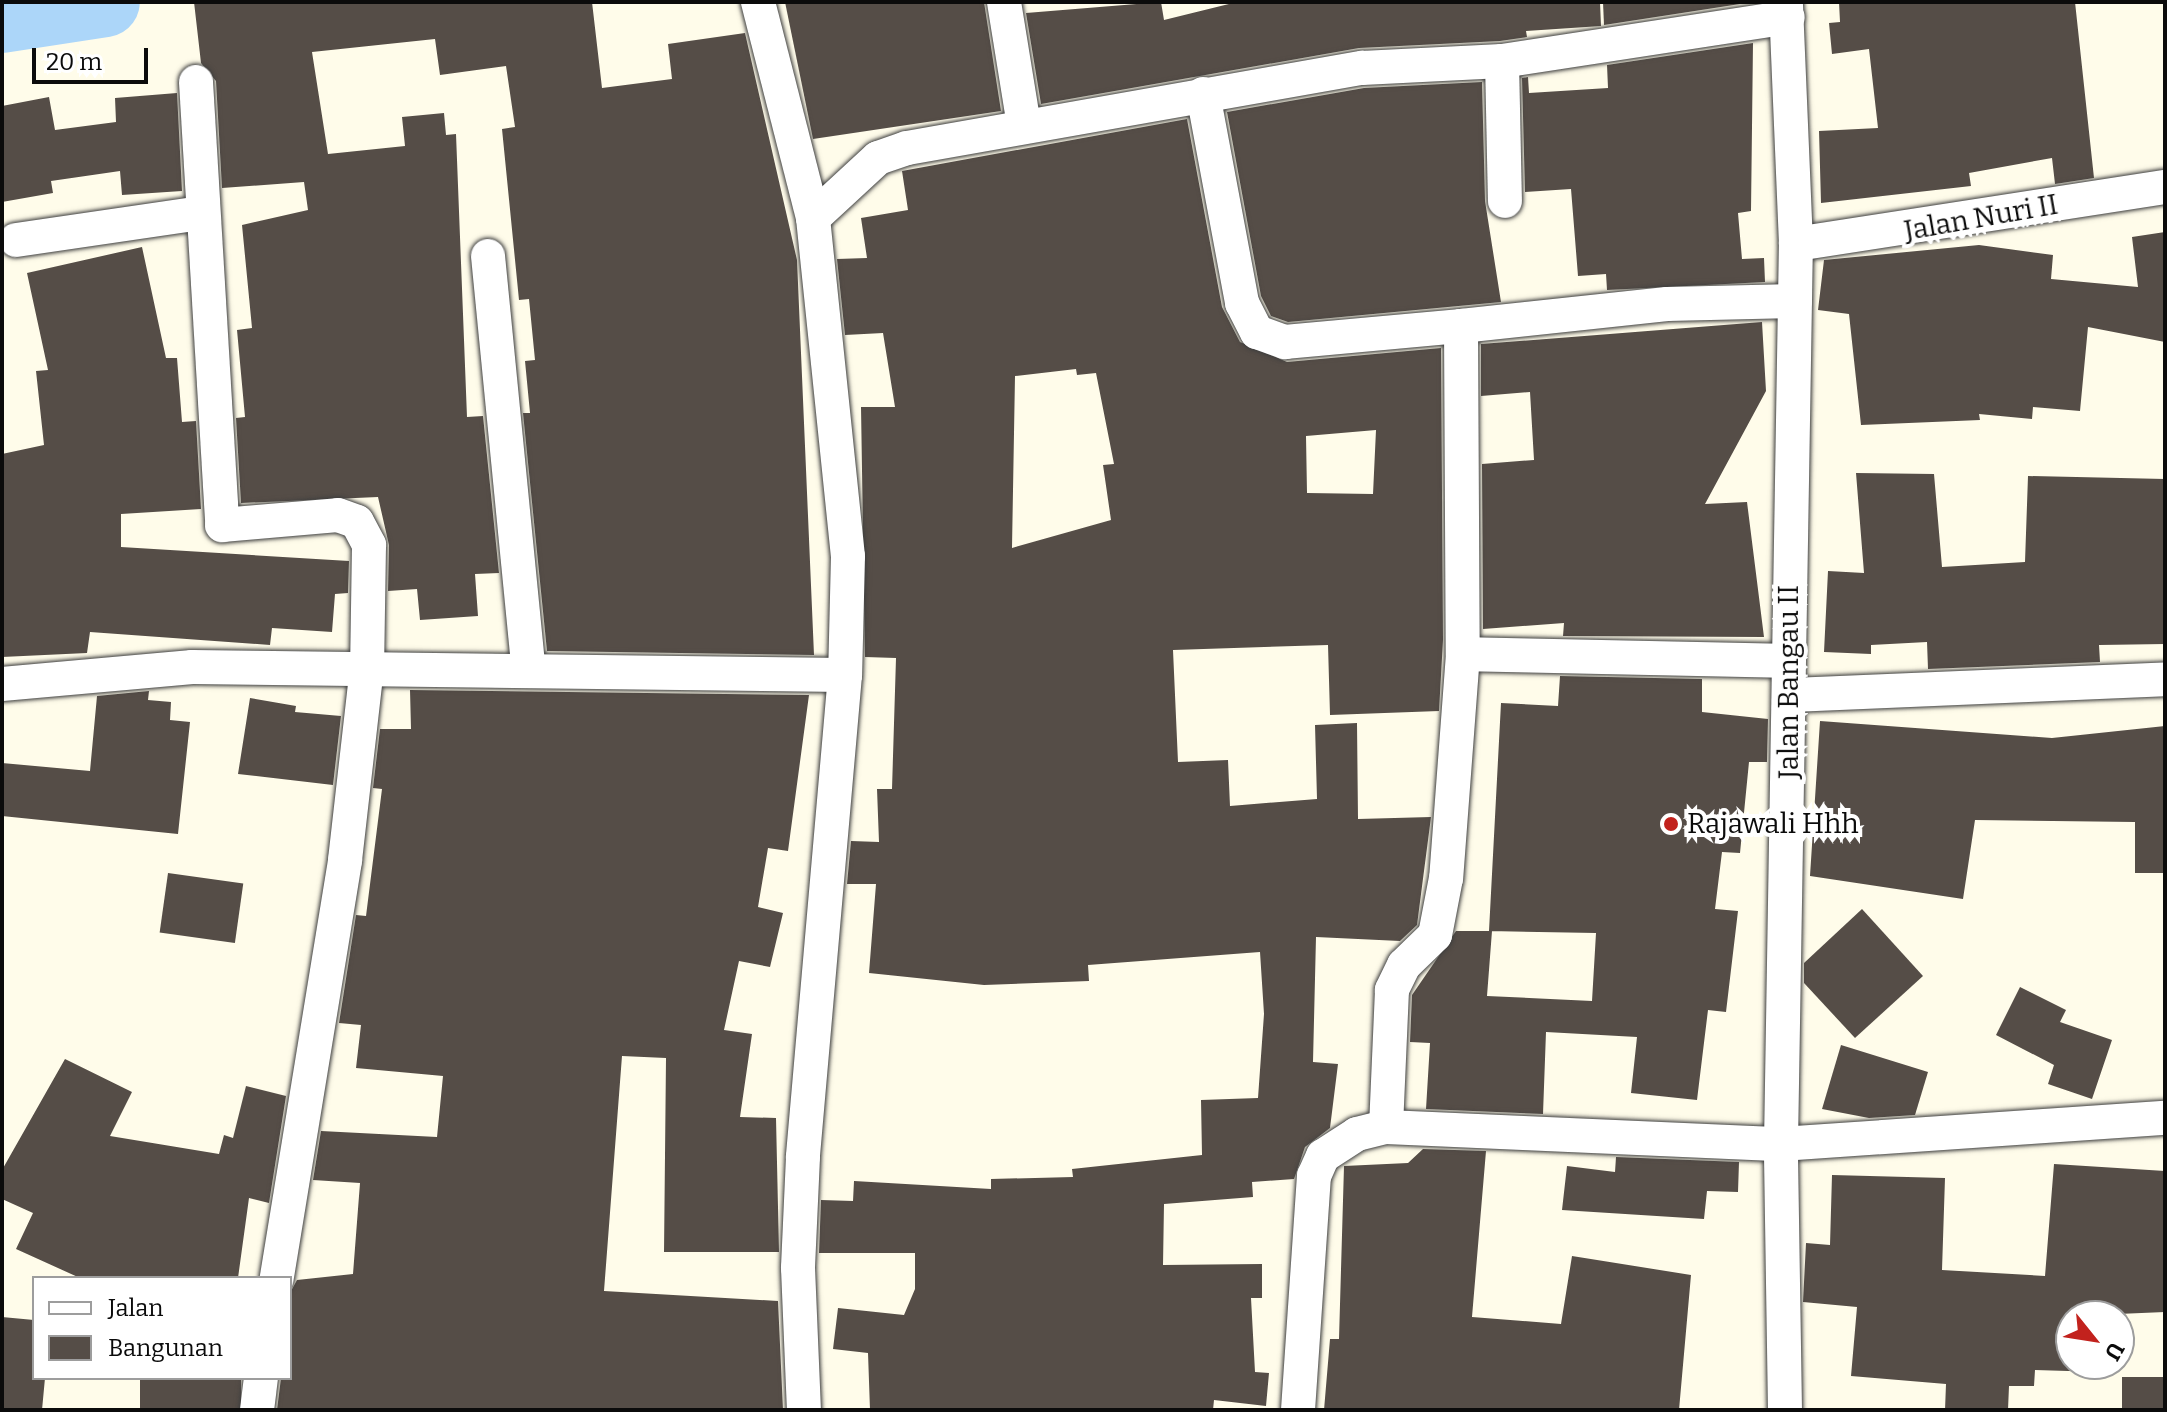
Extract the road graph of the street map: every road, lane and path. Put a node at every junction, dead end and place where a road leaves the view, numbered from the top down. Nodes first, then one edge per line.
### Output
1 (758, 2) edge
2 (1004, 2) edge
3 (1787, 9) edge
4 (1502, 61) junction
5 (196, 82) dead end
6 (1203, 94) junction
7 (1024, 125) junction
8 (2165, 187) edge
9 (1505, 201) dead end
10 (201, 213) junction
11 (813, 218) junction
12 (16, 240) dead end
13 (1796, 244) junction
14 (488, 256) dead end
15 (1795, 301) junction
16 (1461, 326) junction
17 (1463, 654) junction
18 (367, 667) junction
19 (528, 667) junction
20 (845, 675) junction
21 (1789, 678) junction
22 (2165, 679) edge
23 (2, 684) edge
24 (2165, 1118) edge
25 (1386, 1127) junction
26 (1781, 1144) junction
27 (277, 1276) edge
28 (261, 1380) edge
29 (257, 1410) edge
30 (804, 1410) edge
31 (1298, 1410) edge
32 (1785, 1410) edge

1 - 11 street
2 - 7 street
3 - 4 street
3 - 13 street, Jalan Bangau II
4 - 6 street
4 - 9 street
5 - 10 street
6 - 7 street
6 - 16 street
7 - 11 street
8 - 13 street, Jalan Nuri II
10 - 12 street
10 - 18 street
11 - 20 street
13 - 15 street, Jalan Bangau II
14 - 19 street
15 - 16 street
15 - 21 street, Jalan Bangau II
16 - 17 street
17 - 21 street
17 - 25 street
18 - 19 street
18 - 23 street
18 - 27 street
19 - 20 street
20 - 30 street
21 - 22 street
21 - 26 street, Jalan Bangau II
24 - 26 street
25 - 26 street
25 - 31 street
26 - 32 street, Jalan Bangau II
28 - 29 street

